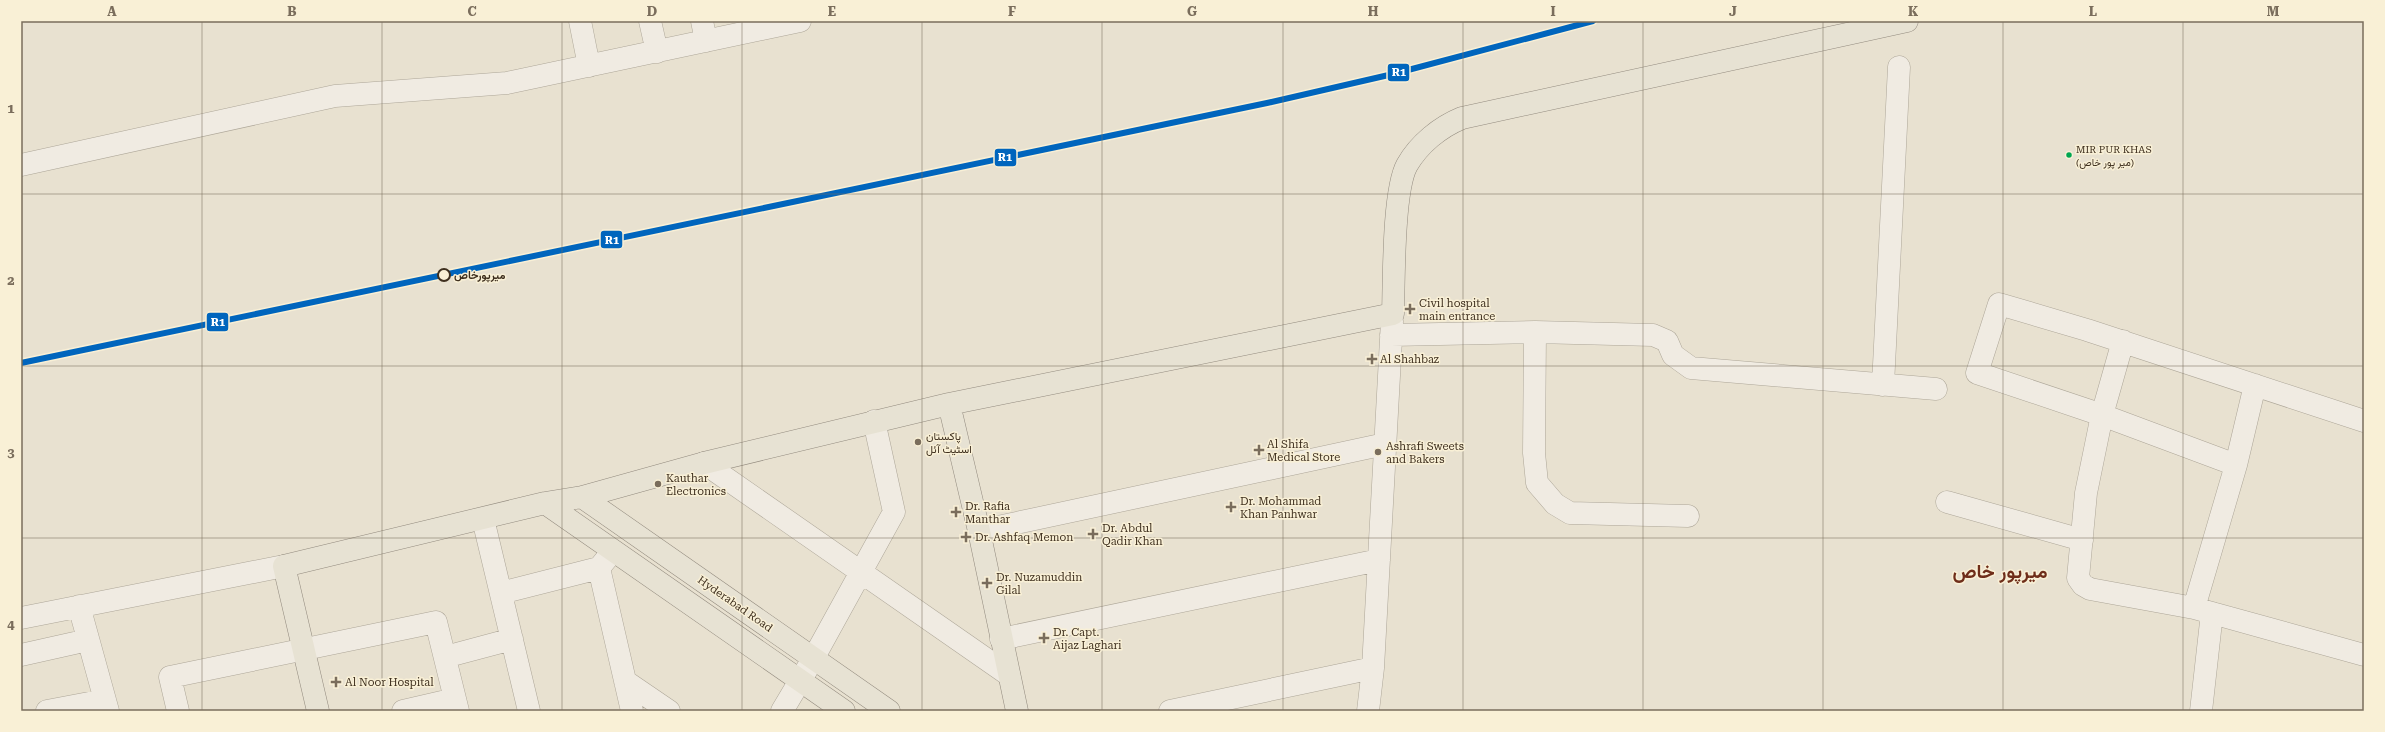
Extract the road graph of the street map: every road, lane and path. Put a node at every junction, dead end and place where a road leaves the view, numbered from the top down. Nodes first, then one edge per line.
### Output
1 (580, 21) edge
2 (650, 21) edge
3 (1907, 21) edge
4 (788, 22) edge
5 (704, 31) edge
6 (657, 52) junction
7 (589, 66) junction
8 (1899, 67) dead end
9 (21, 165) edge
10 (1392, 325) junction
11 (1535, 332) junction
12 (2123, 342) junction
13 (1883, 385) junction
14 (2255, 385) junction
15 (1936, 389) dead end
16 (949, 404) junction
17 (2102, 415) junction
18 (874, 421) junction
19 (2364, 421) edge
20 (1385, 444) junction
21 (704, 463) junction
22 (2236, 465) junction
23 (582, 497) junction
24 (1947, 502) dead end
25 (545, 503) junction
26 (1688, 516) dead end
27 (483, 519) junction
28 (979, 531) junction
29 (2082, 540) junction
30 (614, 549) junction
31 (1379, 560) junction
32 (284, 566) junction
33 (599, 568) junction
34 (860, 573) junction
35 (501, 593) junction
36 (79, 606) junction
37 (2203, 611) junction
38 (21, 618) edge
39 (512, 639) junction
40 (1001, 639) junction
41 (88, 640) junction
42 (304, 651) junction
43 (21, 655) edge
44 (2364, 655) edge
45 (444, 657) junction
46 (813, 659) junction
47 (1373, 668) junction
48 (1009, 675) junction
49 (625, 681) junction
50 (800, 682) junction
51 (457, 705) edge
52 (106, 706) edge
53 (628, 710) edge
54 (47, 711) edge
55 (178, 711) edge
56 (318, 711) edge
57 (403, 711) edge
58 (529, 711) edge
59 (669, 711) edge
60 (782, 711) edge
61 (844, 711) edge
62 (889, 711) edge
63 (1017, 711) edge
64 (1170, 711) edge
65 (1368, 711) edge
66 (2201, 711) edge

1 - 7 street
2 - 6 street
3 - 10 main road
4 - 5 street
5 - 6 street
6 - 7 street
7 - 9 street
8 - 13 street
10 - 11 street
10 - 16 main road
10 - 20 street
11 - 13 street
11 - 26 street
12 - 14 street
12 - 17 street
12 - 17 street
13 - 15 street
14 - 19 street
14 - 22 street
16 - 18 main road
16 - 28 main road
17 - 22 street
17 - 29 street
18 - 21 main road
18 - 34 street
20 - 28 street
20 - 31 street
21 - 23 main road
21 - 34 street
22 - 37 street
23 - 25 main road
23 - 46 main road, Hyderabad Road
24 - 29 street
25 - 27 main road
25 - 30 main road
27 - 32 main road
27 - 35 street
28 - 40 main road
29 - 37 street
30 - 33 street
30 - 50 main road
31 - 40 street
31 - 47 street
32 - 36 street
32 - 42 main road
33 - 35 street
33 - 49 street
34 - 46 street
34 - 48 street
35 - 39 street
36 - 38 street
36 - 41 street
37 - 44 street
37 - 66 street
39 - 45 street
39 - 58 street
40 - 48 main road
41 - 43 street
41 - 52 street
42 - 45 street
42 - 55 street
42 - 56 main road
45 - 51 street
46 - 50 street
46 - 62 main road, Hyderabad Road
47 - 64 street
47 - 65 street
48 - 63 main road
49 - 53 street
49 - 59 street
50 - 60 street
50 - 61 main road
51 - 57 street
52 - 54 street

